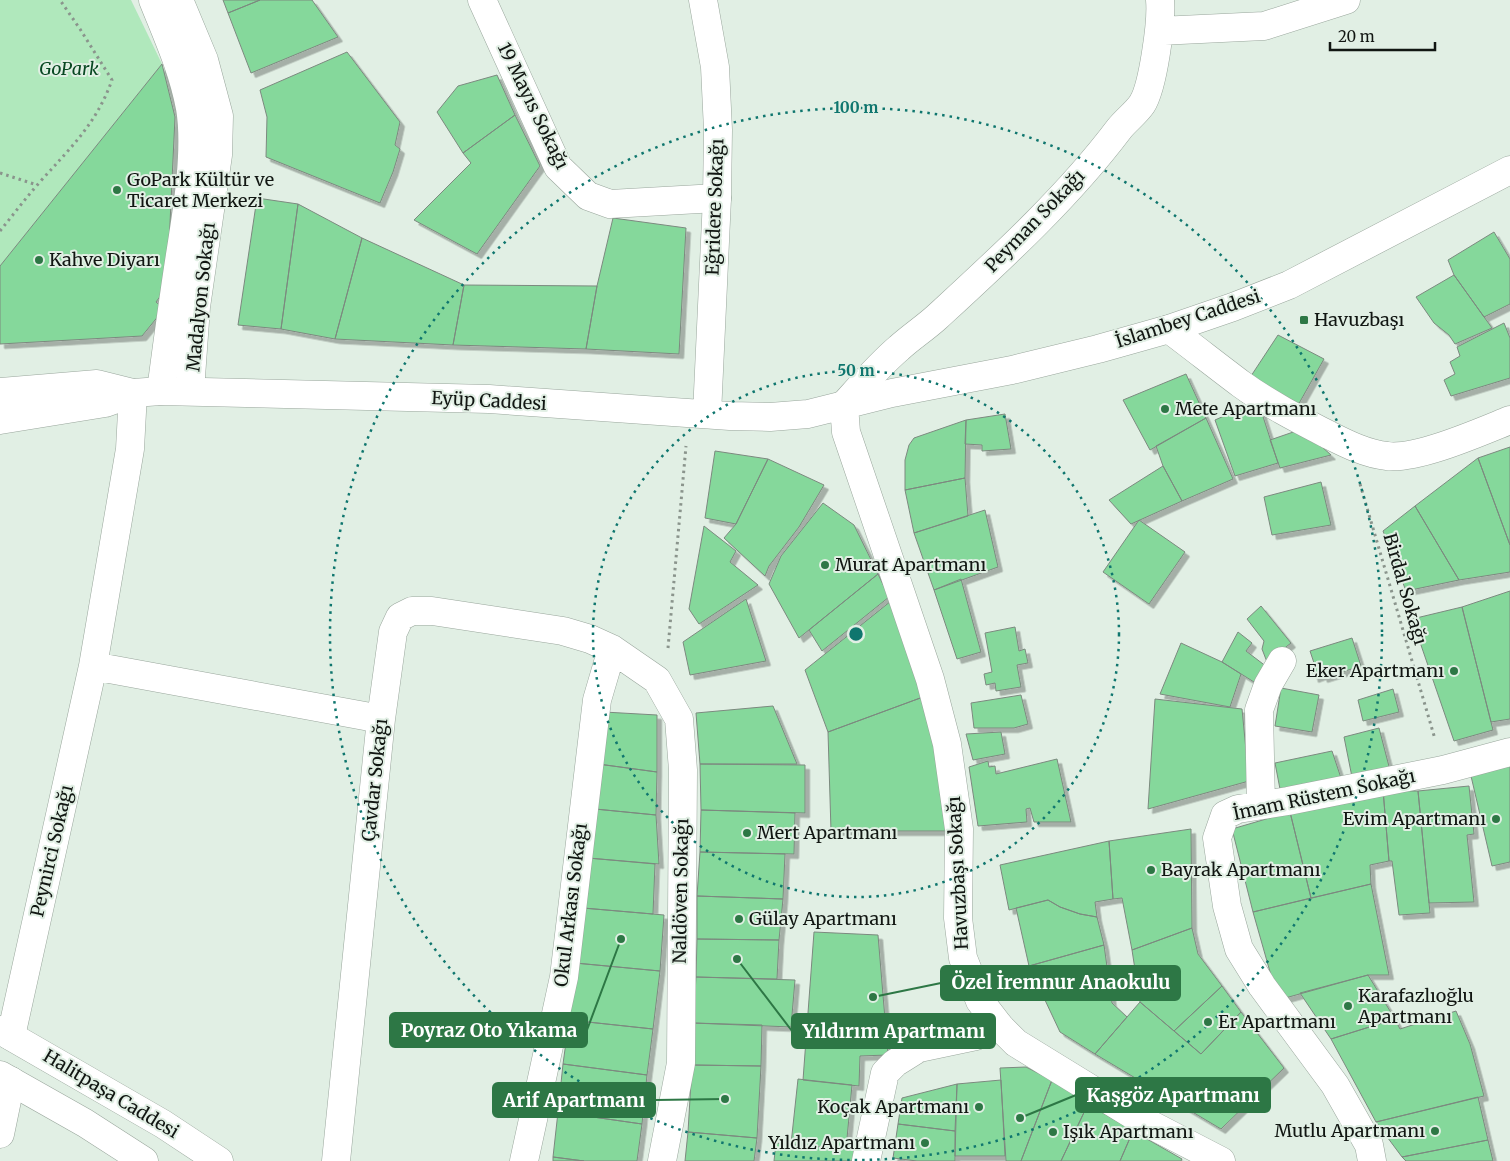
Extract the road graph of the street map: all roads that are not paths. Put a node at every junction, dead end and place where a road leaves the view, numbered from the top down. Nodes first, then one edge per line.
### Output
1 (153, 0) edge
2 (179, 0) edge
3 (482, 0) edge
4 (703, 0) edge
5 (1160, 0) edge
6 (1346, 0) edge
7 (1159, 31) junction
8 (1510, 170) edge
9 (717, 198) junction
10 (1169, 329) junction
11 (161, 390) junction
12 (190, 391) junction
13 (0, 392) edge
14 (133, 392) junction
15 (844, 405) junction
16 (698, 413) junction
17 (0, 420) edge
18 (1510, 420) edge
19 (612, 649) junction
20 (1282, 661) dead end
21 (93, 666) junction
22 (381, 719) junction
23 (1510, 752) edge
24 (1261, 805) junction
25 (1000, 1027) junction
26 (5, 1033) edge
27 (6, 1078) edge
28 (0, 1134) edge
29 (144, 1161) edge
30 (219, 1161) edge
31 (336, 1161) edge
32 (524, 1161) edge
33 (662, 1161) edge
34 (866, 1161) edge
35 (1221, 1161) edge
36 (1372, 1161) edge

1 - 11 street, Madalyon Sokağı
2 - 12 street, Madalyon Sokağı
3 - 9 street, 19 Mayıs Sokağı
4 - 9 street, Eğridere Sokağı
5 - 7 street, Peyman Sokağı
6 - 7 street
7 - 15 street, Peyman Sokağı
8 - 10 street, İslambey Caddesi
9 - 16 street, Eğridere Sokağı
10 - 15 street, İslambey Caddesi
10 - 18 street
11 - 12 street, Eyüp Caddesi
11 - 14 street, Eyüp Caddesi
12 - 16 street, Eyüp Caddesi
13 - 14 street, Eyüp Caddesi
14 - 17 street, Eyüp Caddesi
14 - 21 street, Peynirci Sokağı
15 - 16 street, Eyüp Caddesi
15 - 25 street, Havuzbaşı Sokağı
19 - 22 street, Çavdar Sokağı
19 - 32 street, Okul Arkası Sokağı
19 - 33 street, Naldöven Sokağı
20 - 24 street
21 - 22 street
21 - 26 street, Peynirci Sokağı
22 - 31 street, Çavdar Sokağı
23 - 24 street, İmam Rüstem Sokağı
24 - 36 street, İmam Rüstem Sokağı
25 - 34 street
25 - 35 street, Havuzbaşı Sokağı
26 - 30 street, Halitpaşa Caddesi
27 - 28 street
27 - 29 street

